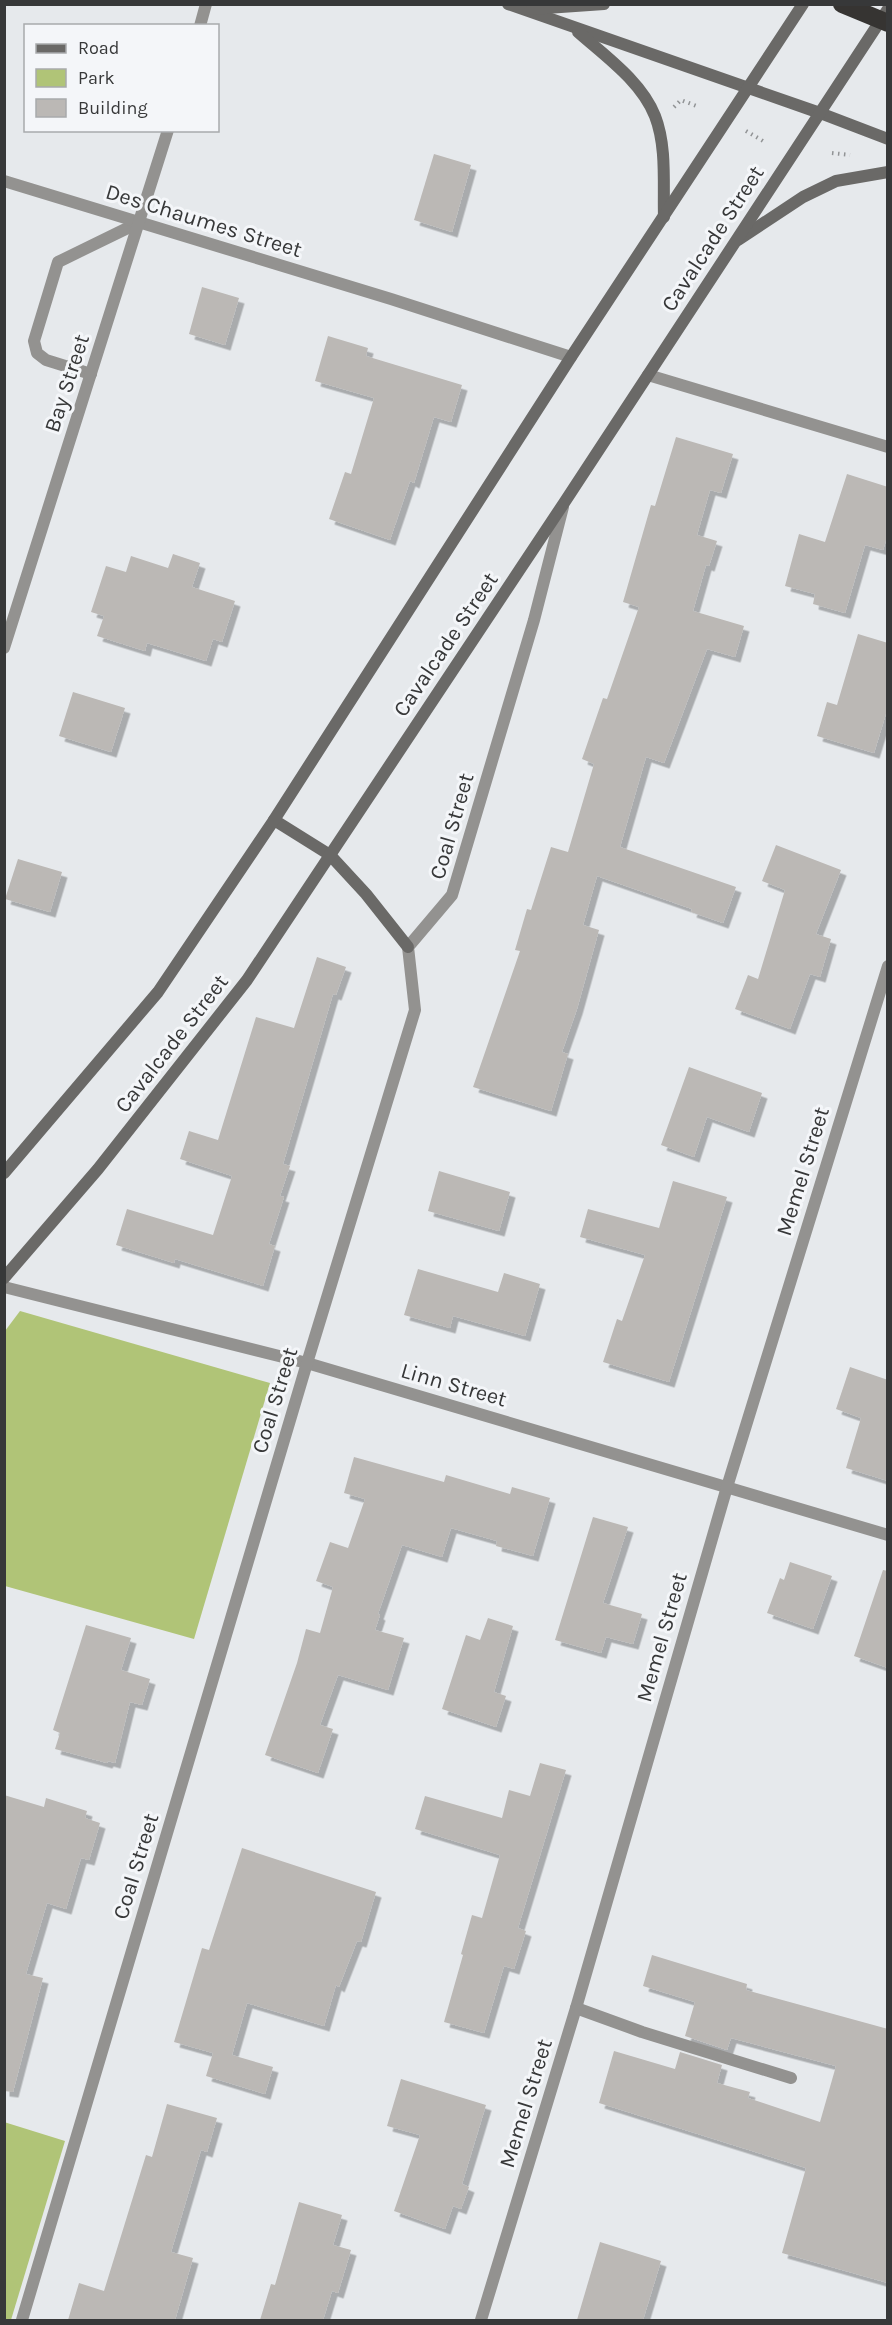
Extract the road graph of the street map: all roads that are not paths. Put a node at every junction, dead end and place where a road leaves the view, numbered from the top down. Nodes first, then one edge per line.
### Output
1 (206, 4) edge
2 (508, 4) edge
3 (604, 4) edge
4 (803, 4) edge
5 (842, 4) edge
6 (888, 9) edge
7 (525, 10) junction
8 (888, 23) edge
9 (201, 24) edge
10 (573, 27) junction
11 (748, 88) junction
12 (820, 112) junction
13 (167, 132) edge
14 (888, 139) edge
15 (888, 172) edge
16 (4, 182) edge
17 (664, 217) junction
18 (140, 222) junction
19 (735, 242) junction
20 (571, 357) junction
21 (91, 374) junction
22 (648, 375) junction
23 (888, 447) edge
24 (564, 503) junction
25 (7, 629) edge
26 (4, 648) edge
27 (274, 820) junction
28 (330, 855) junction
29 (408, 946) junction
30 (888, 966) edge
31 (4, 1173) edge
32 (4, 1278) edge
33 (4, 1287) edge
34 (307, 1363) junction
35 (726, 1487) junction
36 (888, 1535) edge
37 (576, 2008) junction
38 (791, 2078) dead end
39 (22, 2320) edge
40 (482, 2320) edge

1 - 9 street
2 - 7 main road
3 - 7 main road
4 - 11 main road, Cavalcade Street
5 - 8 highway, bridge
6 - 12 main road, Cavalcade Street
7 - 10 main road
10 - 11 main road
10 - 17 main road
11 - 12 main road
11 - 17 main road, Cavalcade Street
12 - 14 main road
12 - 19 main road, Cavalcade Street
13 - 18 street, Bay Street
15 - 19 main road
16 - 18 street, Des Chaumes Street
17 - 20 main road, Cavalcade Street
18 - 20 street, Des Chaumes Street
18 - 21 street, Bay Street
18 - 21 street
19 - 22 main road, Cavalcade Street
20 - 27 main road, Cavalcade Street
21 - 25 street, Bay Street
22 - 23 street
22 - 24 main road, Cavalcade Street
24 - 28 main road, Cavalcade Street
24 - 29 street, Coal Street
25 - 26 street, Bay Street
27 - 28 main road
27 - 31 main road, Cavalcade Street
28 - 29 main road
28 - 32 main road, Cavalcade Street
29 - 34 street, Coal Street
30 - 35 street, Memel Street
33 - 34 street, Linn Street
34 - 35 street, Linn Street
34 - 39 street, Coal Street
35 - 36 street, Linn Street
35 - 37 street, Memel Street
37 - 38 street
37 - 40 street, Memel Street

